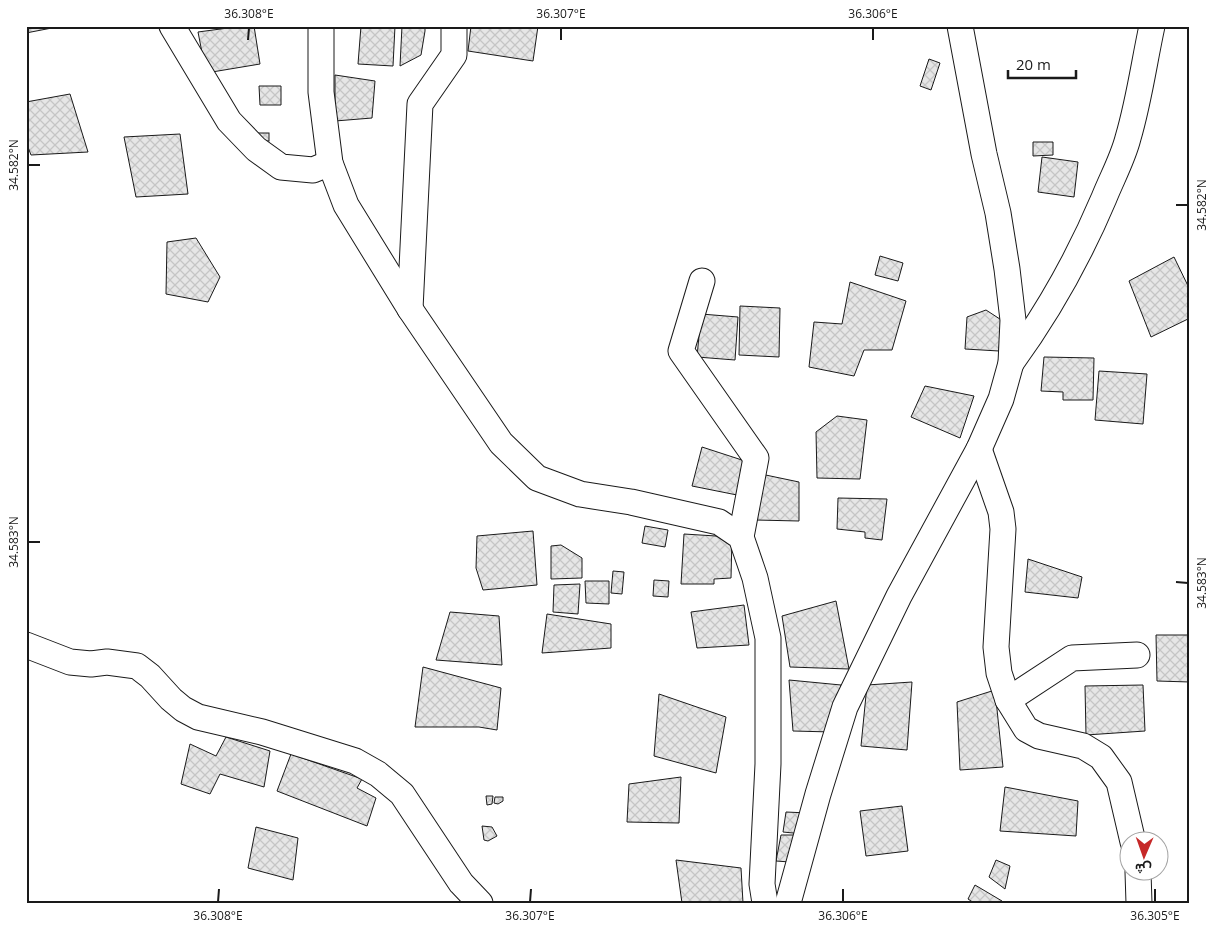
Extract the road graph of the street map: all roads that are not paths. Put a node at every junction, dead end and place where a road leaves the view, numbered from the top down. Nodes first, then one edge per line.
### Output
1 (172, 26) edge
2 (321, 26) edge
3 (454, 26) edge
4 (960, 26) edge
5 (1152, 26) edge
6 (330, 163) junction
7 (702, 281) dead end
8 (410, 309) junction
9 (1011, 363) junction
10 (979, 449) junction
11 (740, 537) junction
12 (26, 646) edge
13 (1137, 656) dead end
14 (1008, 700) junction
15 (1131, 832) edge
16 (1138, 882) edge
17 (480, 903) edge
18 (764, 903) edge
19 (788, 903) edge
20 (1138, 903) edge

1 - 6 street
2 - 6 street
3 - 8 street
4 - 9 street
5 - 9 street
6 - 8 street
7 - 11 street
8 - 11 street
9 - 10 street
10 - 14 street
10 - 19 street
11 - 18 street
12 - 17 street
13 - 14 street
14 - 15 street
16 - 20 street

